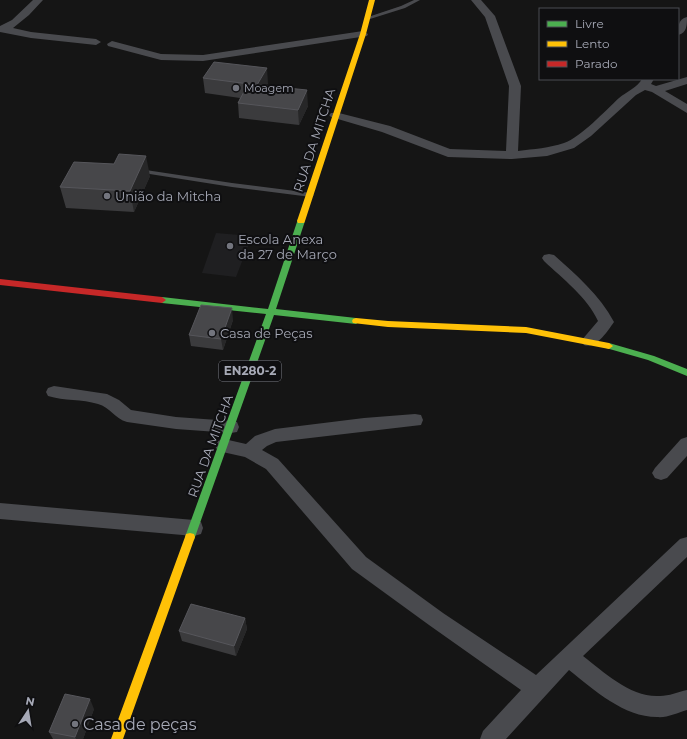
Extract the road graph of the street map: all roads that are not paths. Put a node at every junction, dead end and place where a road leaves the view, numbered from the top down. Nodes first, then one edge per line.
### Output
1 (38, 0) edge
2 (372, 0) edge
3 (418, 0) edge
4 (476, 0) edge
5 (368, 18) junction
6 (687, 20) edge
7 (2, 29) edge
8 (679, 31) edge
9 (363, 34) junction
10 (96, 42) dead end
11 (112, 44) dead end
12 (687, 80) edge
13 (649, 85) edge
14 (687, 109) edge
15 (336, 115) junction
16 (512, 155) junction
17 (128, 170) edge
18 (311, 194) junction
19 (549, 258) dead end
20 (0, 282) edge
21 (271, 312) junction
22 (589, 342) junction
23 (687, 373) edge
24 (54, 392) dead end
25 (415, 420) dead end
26 (231, 427) junction
27 (687, 444) edge
28 (224, 446) junction
29 (249, 451) junction
30 (661, 474) dead end
31 (0, 511) edge
32 (194, 528) junction
33 (687, 545) edge
34 (568, 657) junction
35 (537, 688) junction
36 (687, 700) edge
37 (117, 739) edge
38 (492, 739) edge

1 - 7 street
2 - 5 main road, RUA DA MITCHA / EN280-2
3 - 5 lane
4 - 16 street
5 - 9 main road, RUA DA MITCHA / EN280-2
6 - 8 street
7 - 10 street
9 - 11 street
9 - 15 main road, RUA DA MITCHA / EN280-2
12 - 13 street
13 - 14 street
13 - 16 street
15 - 16 street
15 - 18 main road, RUA DA MITCHA / EN280-2
17 - 18 lane
18 - 21 main road, RUA DA MITCHA / EN280-2
19 - 22 street
20 - 21 main road
21 - 22 main road
21 - 26 main road, RUA DA MITCHA / EN280-2
22 - 23 main road
24 - 26 street
25 - 29 street
26 - 28 main road, RUA DA MITCHA / EN280-2
27 - 30 street
28 - 29 street
28 - 32 main road, RUA DA MITCHA / EN280-2
29 - 35 street
31 - 32 street
32 - 37 main road, RUA DA MITCHA / EN280-2
33 - 34 street
34 - 35 street
34 - 36 street
35 - 38 street

